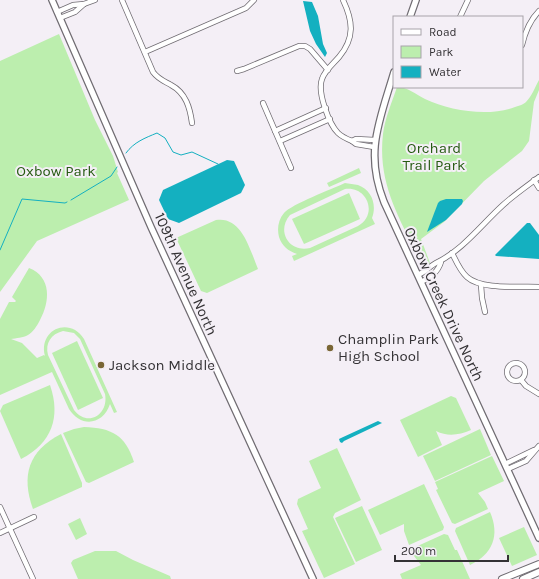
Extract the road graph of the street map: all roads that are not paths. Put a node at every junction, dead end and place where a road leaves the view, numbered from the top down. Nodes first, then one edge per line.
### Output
1 (52, 0) edge
2 (95, 0) edge
3 (116, 0) edge
4 (121, 0) edge
5 (254, 0) edge
6 (343, 0) edge
7 (416, 0) edge
8 (468, 0) edge
9 (84, 4) junction
10 (539, 11) edge
11 (57, 12) junction
12 (410, 16) edge
13 (460, 16) edge
14 (60, 18) junction
15 (523, 41) edge
16 (145, 52) junction
17 (328, 70) junction
18 (237, 71) dead end
19 (393, 75) edge
20 (263, 104) dead end
21 (326, 108) junction
22 (330, 119) junction
23 (192, 123) dead end
24 (275, 131) junction
25 (375, 140) junction
26 (280, 141) junction
27 (352, 141) junction
28 (374, 147) junction
29 (291, 168) dead end
30 (539, 177) edge
31 (534, 180) junction
32 (539, 188) edge
33 (452, 253) junction
34 (441, 262) junction
35 (418, 275) junction
36 (421, 282) junction
37 (481, 285) junction
38 (539, 287) edge
39 (486, 312) dead end
40 (521, 380) dead end
41 (539, 394) edge
42 (537, 448) edge
43 (506, 467) junction
44 (0, 507) edge
45 (34, 517) dead end
46 (10, 528) junction
47 (0, 532) edge
48 (539, 538) edge
49 (539, 564) edge
50 (539, 572) edge
51 (33, 579) edge
52 (313, 579) edge
53 (502, 579) edge
54 (523, 579) edge

1 - 11 street, 109th Avenue North
2 - 9 street
3 - 4 street
4 - 16 street
5 - 16 street
6 - 17 street
7 - 12 street
8 - 13 street
9 - 11 street
9 - 14 street
10 - 15 street
11 - 14 street, 109th Avenue North
14 - 52 street, 109th Avenue North
16 - 23 street
17 - 18 street
17 - 21 street
19 - 25 street, Oxbow Creek Drive North
20 - 24 street
21 - 22 street
21 - 24 street
22 - 26 street
22 - 27 street
24 - 26 street
25 - 27 street
25 - 28 street, Oxbow Creek Drive North
26 - 29 street
27 - 28 street
28 - 35 street, Oxbow Creek Drive North
30 - 31 street
31 - 32 street
31 - 33 street
33 - 34 street
33 - 37 street
34 - 35 street
34 - 36 street
35 - 36 street, Oxbow Creek Drive North
36 - 43 street, Oxbow Creek Drive North
37 - 38 street
37 - 39 street
40 - 41 street
42 - 43 street
43 - 48 street, Oxbow Creek Drive North
44 - 46 street
45 - 46 street
46 - 47 street
46 - 51 street
49 - 53 main road
50 - 54 main road

